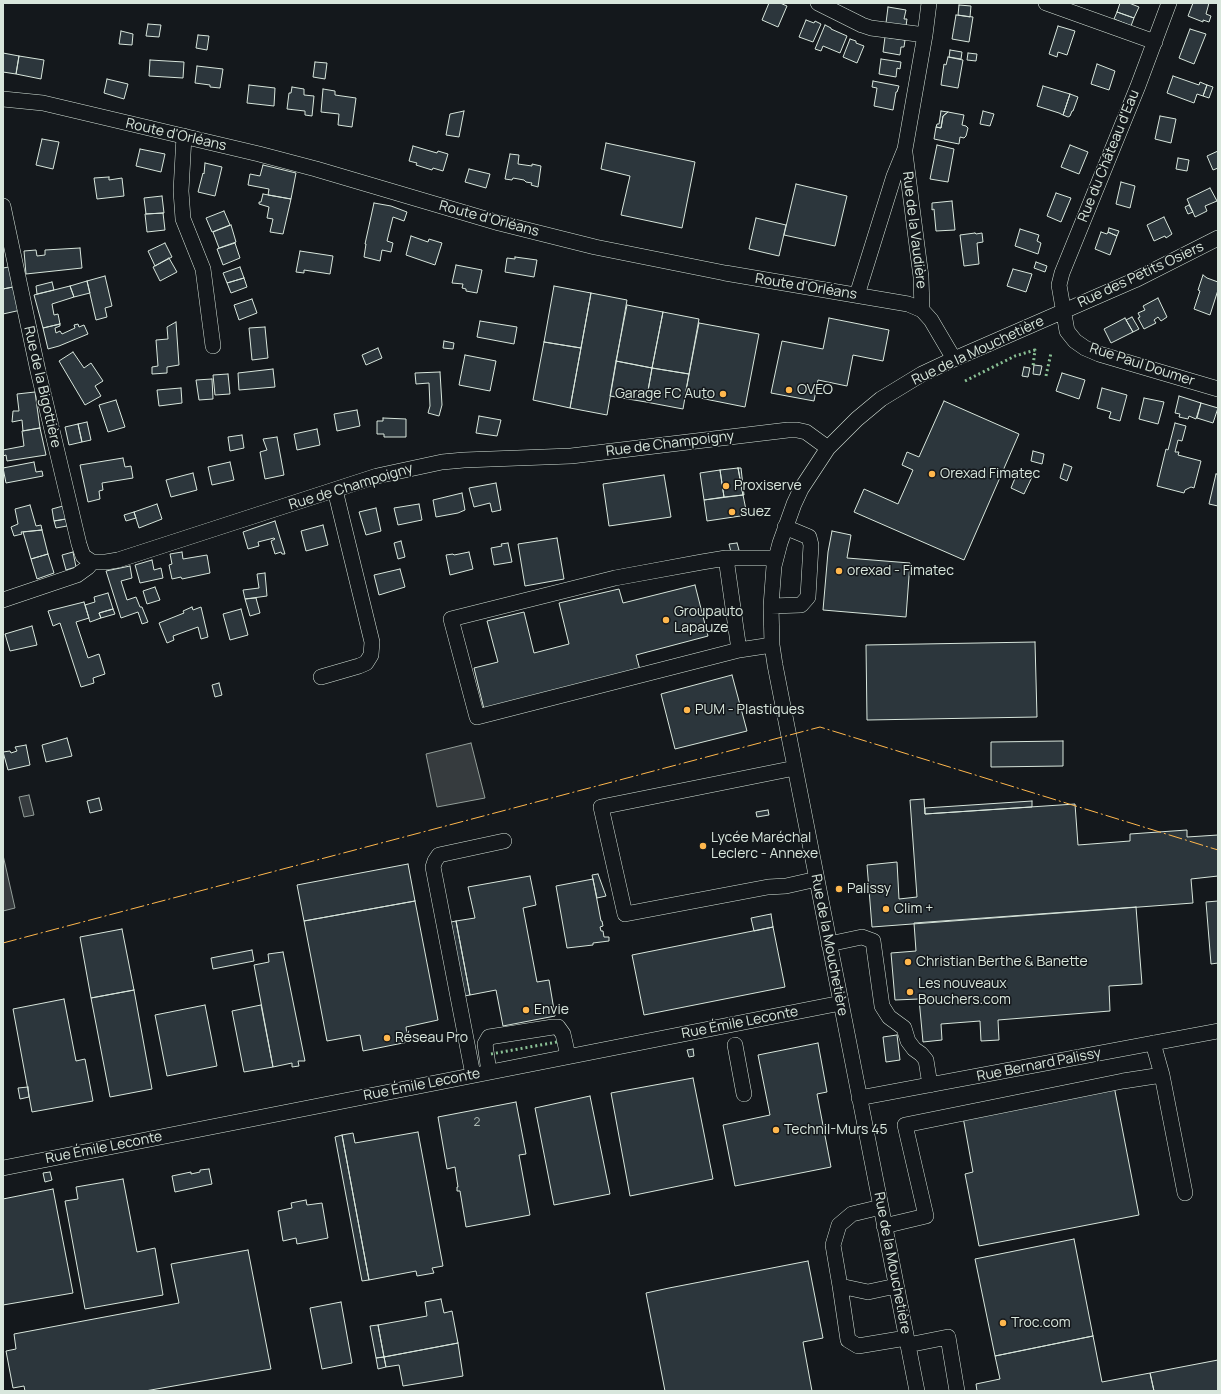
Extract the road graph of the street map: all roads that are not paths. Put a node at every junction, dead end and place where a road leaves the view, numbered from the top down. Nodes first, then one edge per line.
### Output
1 (818, 3) edge
2 (929, 3) edge
3 (1046, 3) edge
4 (1169, 3) edge
5 (925, 35) junction
6 (1155, 42) junction
7 (3, 98) edge
8 (184, 136) junction
9 (904, 149) junction
10 (3, 206) edge
11 (1218, 238) edge
12 (857, 295) junction
13 (922, 310) junction
14 (1064, 311) junction
15 (213, 346) dead end
16 (954, 359) junction
17 (1218, 389) edge
18 (828, 448) junction
19 (335, 490) junction
20 (785, 527) junction
21 (726, 558) junction
22 (776, 558) junction
23 (92, 562) junction
24 (3, 600) edge
25 (771, 606) junction
26 (772, 645) junction
27 (739, 650) junction
28 (321, 677) dead end
29 (795, 768) junction
30 (504, 841) dead end
31 (817, 879) junction
32 (829, 944) junction
33 (841, 1003) junction
34 (1218, 1031) edge
35 (1153, 1043) junction
36 (735, 1046) dead end
37 (568, 1056) junction
38 (489, 1072) junction
39 (473, 1075) junction
40 (1162, 1075) junction
41 (930, 1085) junction
42 (744, 1094) dead end
43 (859, 1098) junction
44 (3, 1168) edge
45 (1185, 1193) dead end
46 (881, 1207) junction
47 (884, 1226) junction
48 (840, 1286) junction
49 (896, 1286) junction
50 (907, 1342) junction
51 (917, 1391) edge
52 (958, 1391) edge

1 - 5 street
2 - 5 street, Rue de la Vaudière
3 - 6 street
4 - 6 street, Rue du Château d'Eau
5 - 9 street, Rue de la Vaudière
6 - 14 street, Rue du Château d'Eau
7 - 8 street, Route d'Orléans
8 - 12 street, Route d'Orléans
8 - 15 street
9 - 12 street, Rue de la Vaudière
9 - 13 street, Rue de la Vaudière
10 - 23 street, Rue de la Bigottière
11 - 14 street, Rue des Petits Osiers
12 - 13 street, Route d'Orléans
13 - 16 street
14 - 16 street, Rue de la Mouchetière
14 - 17 street, Rue Paul Doumer
16 - 18 street, Rue de la Mouchetière
18 - 19 street, Rue de Champoigny
18 - 20 street, Rue de la Mouchetière
19 - 23 street, Rue de Champoigny
19 - 28 street
20 - 22 street, Rue de la Mouchetière
20 - 25 street
21 - 22 street
21 - 27 street
21 - 27 street
22 - 25 street, Rue de la Mouchetière
23 - 24 street
25 - 26 street, Rue de la Mouchetière
26 - 27 street
26 - 29 street, Rue de la Mouchetière
29 - 31 street, Rue de la Mouchetière
29 - 31 street
30 - 39 street
31 - 32 street, Rue de la Mouchetière
32 - 33 street, Rue de la Mouchetière
32 - 41 street
33 - 37 street, Rue Émile Leconte
33 - 43 street, Rue de la Mouchetière
34 - 35 street, Rue Bernard Palissy
35 - 40 street
35 - 41 street, Rue Bernard Palissy
36 - 42 street
37 - 38 street, Rue Émile Leconte
37 - 38 street
38 - 39 street, Rue Émile Leconte
39 - 44 street, Rue Émile Leconte
40 - 45 street
40 - 47 street
41 - 43 street, Rue Bernard Palissy
43 - 46 street, Rue de la Mouchetière
46 - 47 street, Rue de la Mouchetière
46 - 48 street
47 - 49 street, Rue de la Mouchetière
48 - 49 street
48 - 50 street
49 - 50 street, Rue de la Mouchetière
50 - 51 street, Rue de la Mouchetière
50 - 52 street

